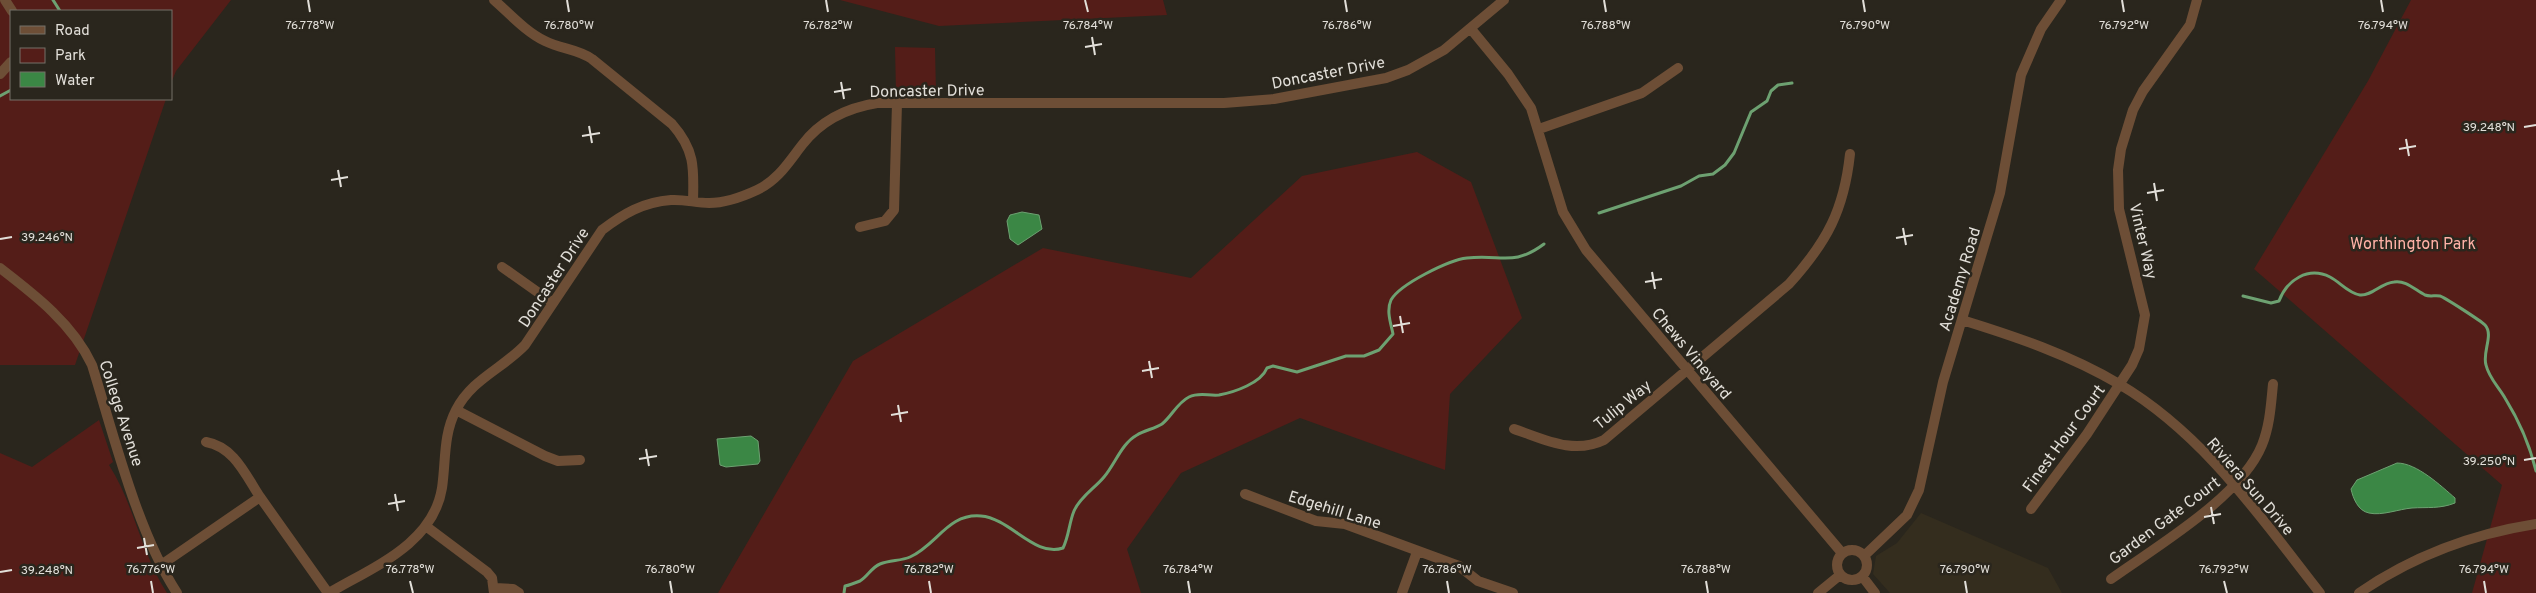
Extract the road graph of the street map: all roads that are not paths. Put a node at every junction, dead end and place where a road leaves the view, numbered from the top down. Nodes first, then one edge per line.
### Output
1 (494, 0) edge
2 (1504, 0) edge
3 (2061, 0) edge
4 (2197, 0) edge
5 (1471, 29) junction
6 (10, 63) edge
7 (1678, 68) dead end
8 (0, 74) edge
9 (897, 103) junction
10 (1539, 129) junction
11 (1850, 154) dead end
12 (693, 201) junction
13 (860, 227) dead end
14 (502, 267) dead end
15 (0, 268) edge
16 (552, 304) junction
17 (1962, 320) junction
18 (1686, 370) junction
19 (2120, 384) junction
20 (2273, 384) dead end
21 (456, 410) junction
22 (1514, 429) dead end
23 (206, 442) dead end
24 (580, 460) dead end
25 (2235, 485) junction
26 (1245, 494) dead end
27 (260, 497) junction
28 (2031, 509) dead end
29 (2536, 524) edge
30 (427, 527) junction
31 (1417, 552) junction
32 (1842, 553) junction
33 (1864, 556) junction
34 (161, 565) junction
35 (1840, 575) junction
36 (1862, 576) junction
37 (2111, 579) dead end
38 (495, 591) edge
39 (177, 593) edge
40 (329, 593) edge
41 (519, 593) edge
42 (1402, 593) edge
43 (1513, 593) edge
44 (1818, 593) edge
45 (1876, 593) edge
46 (2320, 593) edge
47 (2360, 593) edge

1 - 12 street
2 - 5 street, Doncaster Drive
3 - 17 street, Academy Road
4 - 19 street, Vinter Way
5 - 9 street, Doncaster Drive
5 - 10 street, Chews Vineyard
6 - 8 street
7 - 10 street
9 - 12 street, Doncaster Drive
9 - 13 street
10 - 18 street, Chews Vineyard
11 - 18 street, Tulip Way
12 - 16 street, Doncaster Drive
14 - 16 street
15 - 34 street, College Avenue
16 - 21 street, Doncaster Drive
17 - 19 street, Riviera Sun Drive
17 - 33 street, Academy Road
18 - 22 street, Tulip Way
18 - 32 street, Chews Vineyard
19 - 25 street, Riviera Sun Drive
19 - 28 street, Finest Hour Court
20 - 25 street, Garden Gate Court
21 - 24 street
21 - 30 street, Doncaster Drive
23 - 27 street, Doncaster Drive
25 - 37 street, Garden Gate Court
25 - 46 street, Riviera Sun Drive
26 - 31 street, Edgehill Lane
27 - 34 street
27 - 40 street, Doncaster Drive
29 - 47 street
30 - 38 street
30 - 40 street, Doncaster Drive
31 - 42 street
31 - 43 street, Edgehill Lane
32 - 33 street
32 - 35 street
33 - 36 street
34 - 39 street, College Avenue
35 - 36 street
35 - 44 street
36 - 45 street
38 - 41 street

